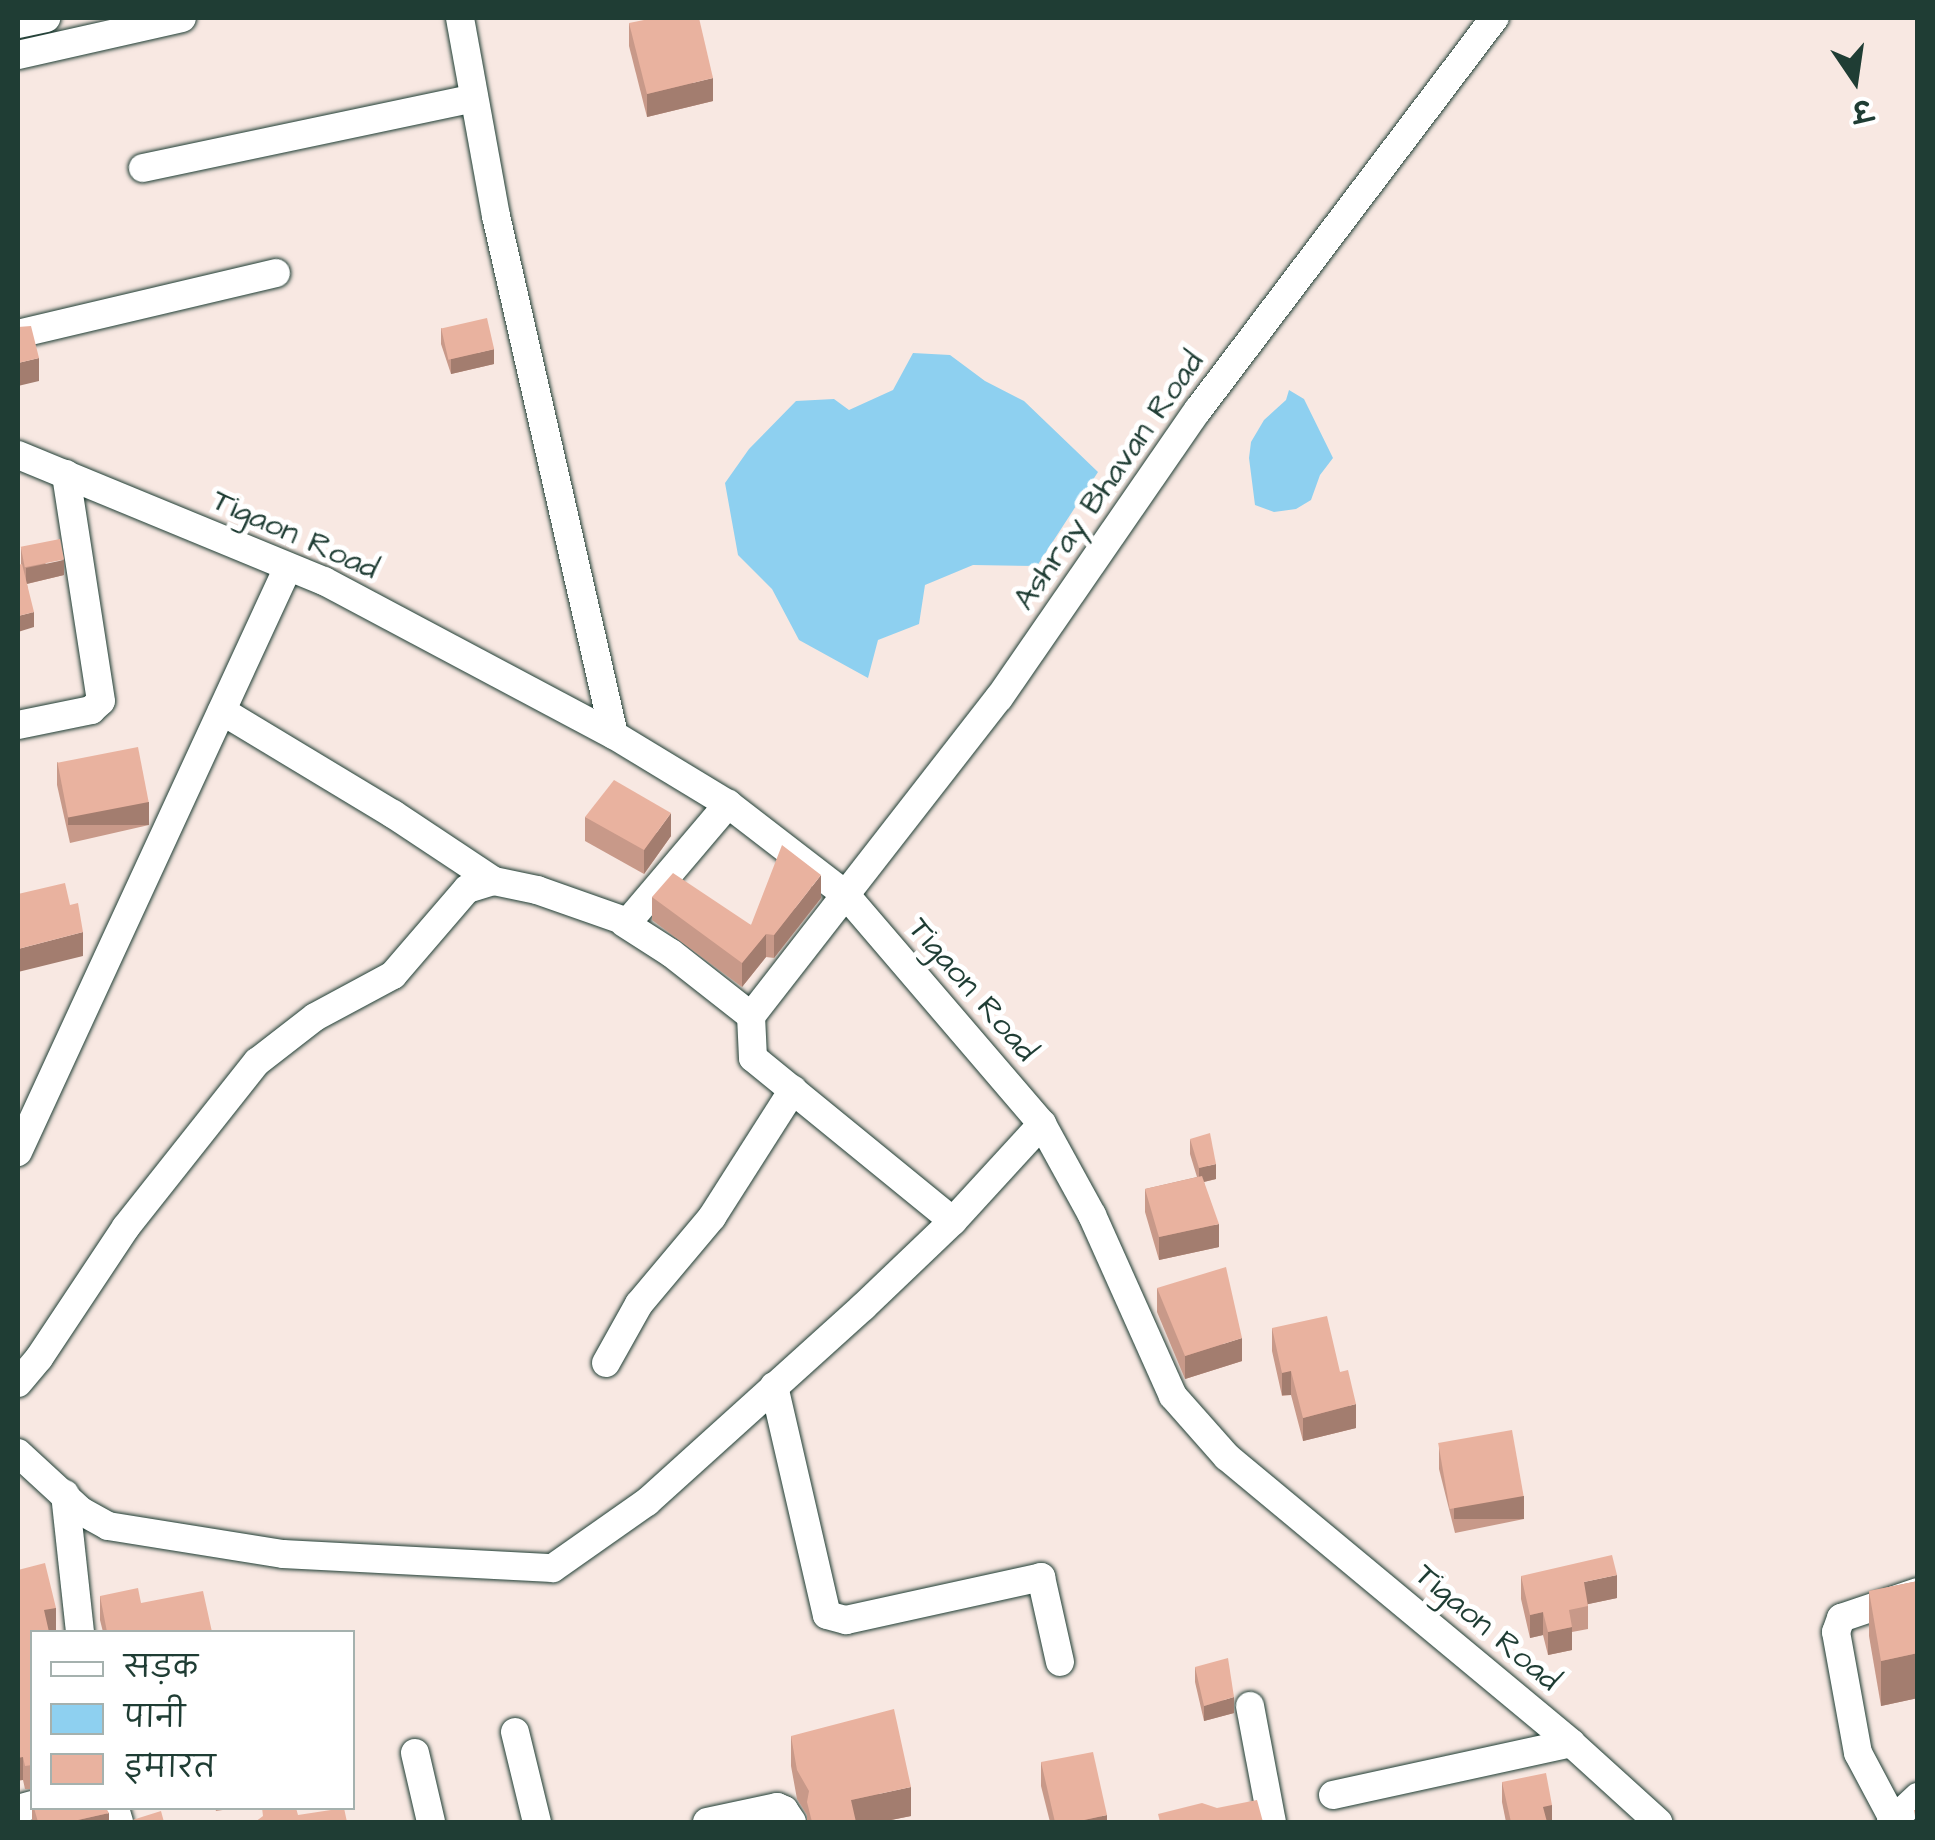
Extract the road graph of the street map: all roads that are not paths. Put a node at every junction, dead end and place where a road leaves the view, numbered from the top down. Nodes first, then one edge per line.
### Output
1 (46, 18) edge
2 (182, 18) edge
3 (460, 18) edge
4 (1495, 18) edge
5 (18, 24) edge
6 (18, 55) edge
7 (474, 98) junction
8 (143, 168) dead end
9 (276, 274) dead end
10 (18, 334) edge
11 (18, 455) edge
12 (66, 474) junction
13 (288, 566) junction
14 (222, 711) junction
15 (18, 725) edge
16 (614, 736) junction
17 (728, 804) junction
18 (494, 882) junction
19 (844, 894) junction
20 (624, 923) junction
21 (751, 1016) junction
22 (794, 1090) junction
23 (1042, 1124) junction
24 (18, 1152) edge
25 (953, 1221) junction
26 (606, 1363) dead end
27 (18, 1383) edge
28 (774, 1386) junction
29 (18, 1453) edge
30 (65, 1494) junction
31 (1918, 1592) edge
32 (80, 1630) edge
33 (1060, 1662) dead end
34 (1250, 1706) dead end
35 (516, 1732) dead end
36 (1571, 1743) junction
37 (416, 1753) dead end
38 (1333, 1794) dead end
39 (1918, 1798) edge
40 (1264, 1815) edge
41 (1891, 1820) edge
42 (431, 1822) edge
43 (537, 1822) edge
44 (707, 1822) edge
45 (792, 1822) edge
46 (1658, 1822) edge

1 - 5 street
2 - 6 street
3 - 7 street
4 - 19 street, Ashray Bhavan Road
7 - 8 street
7 - 16 street
9 - 10 street
11 - 12 street, Tigaon Road
12 - 13 street, Tigaon Road
12 - 15 street
13 - 14 street
13 - 16 street, Tigaon Road
14 - 18 street
14 - 24 street
16 - 17 street, Tigaon Road
17 - 19 street, Tigaon Road
17 - 20 street
18 - 20 street
18 - 27 street
19 - 21 street, Ashray Bhavan Road
19 - 23 street, Tigaon Road
20 - 21 street
21 - 22 street
22 - 25 street
22 - 26 street
23 - 25 street
23 - 36 street, Tigaon Road
25 - 28 street
28 - 30 street
28 - 33 street
29 - 30 street
30 - 32 street
31 - 41 street
34 - 40 street
35 - 43 street
36 - 38 street
36 - 46 street, Tigaon Road
37 - 42 street
39 - 41 street
44 - 45 street

